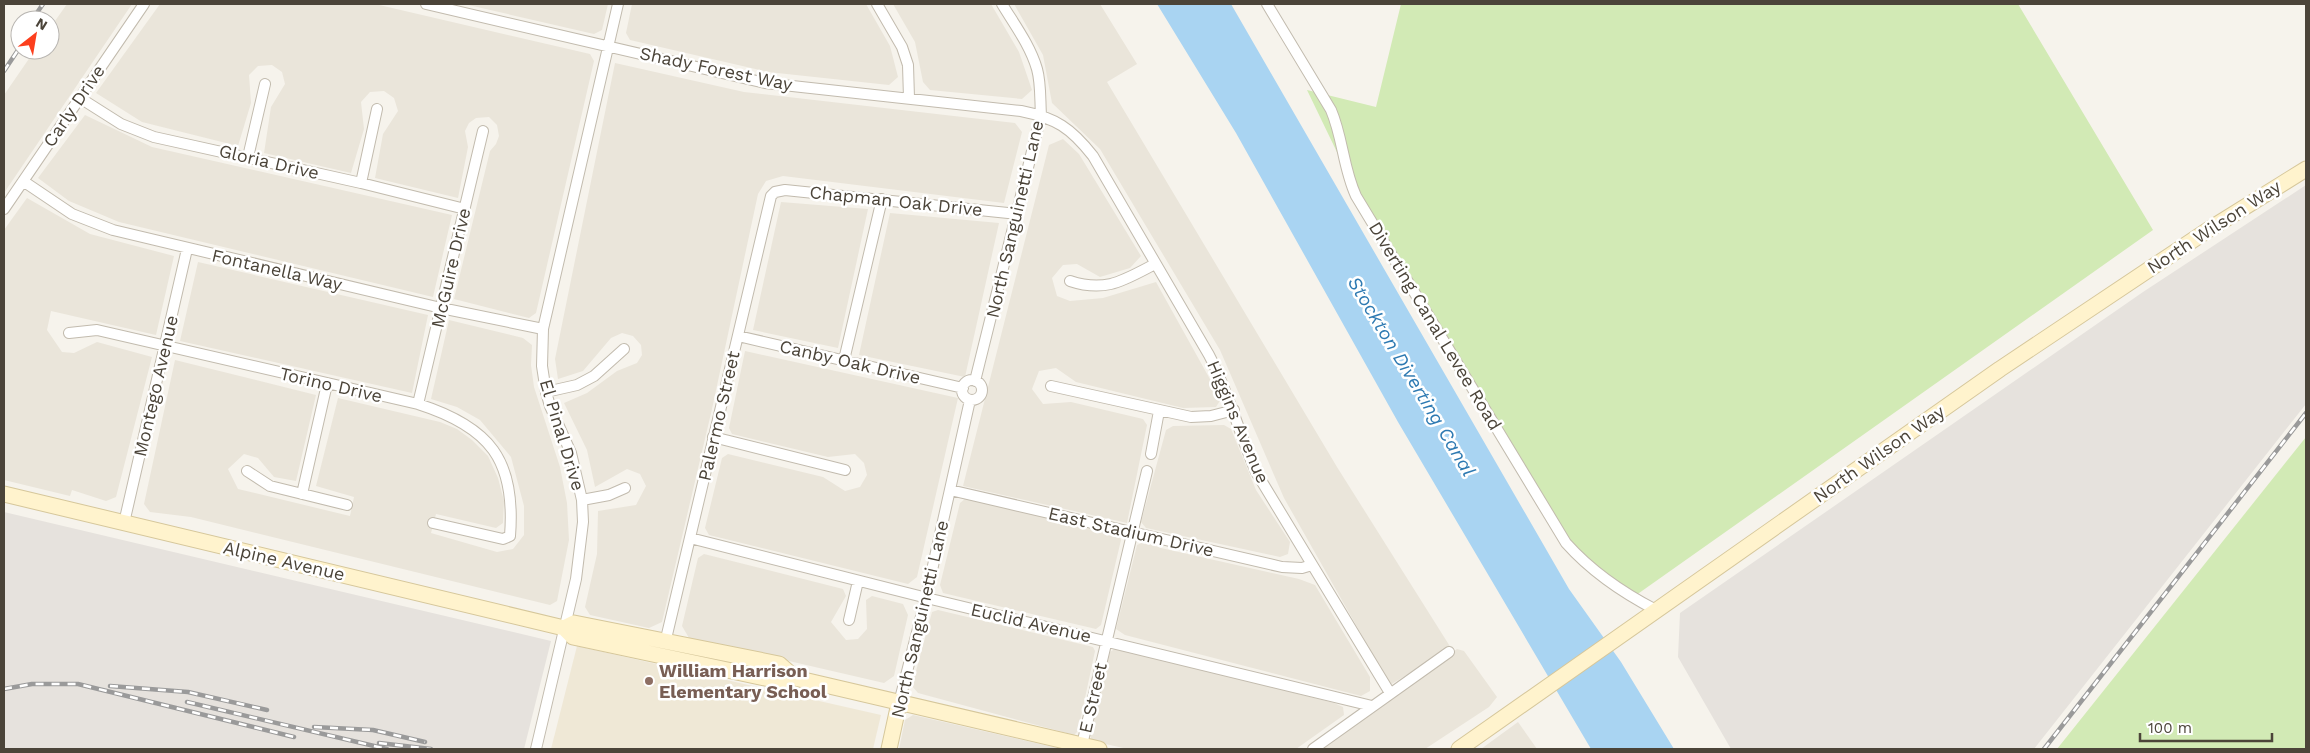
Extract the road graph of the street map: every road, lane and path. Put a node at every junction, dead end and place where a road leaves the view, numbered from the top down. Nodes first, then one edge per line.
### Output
1 (144, 4) edge
2 (426, 4) edge
3 (618, 4) edge
4 (877, 4) edge
5 (1002, 4) edge
6 (1267, 4) edge
7 (609, 47) junction
8 (265, 84) dead end
9 (80, 98) junction
10 (909, 98) junction
11 (377, 109) dead end
12 (1040, 115) junction
13 (483, 131) dead end
14 (248, 157) junction
15 (2306, 169) edge
16 (23, 181) junction
17 (361, 183) junction
18 (775, 192) joint
19 (882, 199) junction
20 (4, 209) edge
21 (465, 209) junction
22 (1018, 214) junction
23 (187, 249) junction
24 (1155, 264) junction
25 (1070, 282) dead end
26 (441, 308) junction
27 (543, 329) junction
28 (69, 333) dead end
29 (738, 336) junction
30 (164, 347) junction
31 (624, 349) dead end
32 (844, 360) junction
33 (975, 381) junction
34 (327, 384) junction
35 (1051, 386) dead end
36 (963, 388) junction
37 (546, 392) junction
38 (970, 400) junction
39 (418, 404) junction
40 (1234, 410) junction
41 (1159, 411) junction
42 (713, 437) junction
43 (1150, 454) dead end
44 (845, 470) dead end
45 (247, 471) dead end
46 (1147, 471) dead end
47 (624, 488) dead end
48 (950, 490) junction
49 (4, 494) edge
50 (302, 494) junction
51 (582, 500) junction
52 (347, 504) dead end
53 (124, 523) junction
54 (434, 523) dead end
55 (1132, 532) junction
56 (690, 538) junction
57 (1312, 565) junction
58 (858, 581) junction
59 (926, 598) junction
60 (1656, 610) junction
61 (849, 620) dead end
62 (564, 628) junction
63 (1106, 640) junction
64 (665, 642) junction
65 (1449, 652) dead end
66 (795, 678) junction
67 (1390, 693) junction
68 (899, 703) junction
69 (1372, 706) junction
70 (1082, 747) edge
71 (536, 749) edge
72 (889, 749) edge
73 (1099, 749) edge
74 (1313, 749) edge
75 (1459, 749) edge

1 - 9 street, Carly Drive
2 - 7 street, Shady Forest Way
3 - 7 street, El Pinal Drive
4 - 10 street
5 - 12 street, North Sanguinetti Lane
6 - 60 street, Diverting Canal Levee Road
7 - 10 street, Shady Forest Way
7 - 27 street, El Pinal Drive
8 - 14 street
9 - 14 street, Gloria Drive
9 - 16 street, Carly Drive
10 - 12 street, Shady Forest Way
11 - 17 street
12 - 22 street, North Sanguinetti Lane
12 - 24 street, Higgins Avenue
13 - 21 street, McGuire Drive
14 - 17 street, Gloria Drive
15 - 60 street, North Wilson Way
16 - 20 street, Carly Drive
16 - 23 street, Fontanella Way
17 - 21 street, Gloria Drive
18 - 19 street, Chapman Oak Drive
18 - 29 street, Palermo Street
19 - 22 street, Chapman Oak Drive
19 - 32 street
21 - 26 street, McGuire Drive
22 - 33 street, North Sanguinetti Lane
23 - 26 street, Fontanella Way
23 - 30 street, Montego Avenue
24 - 25 street
24 - 40 street, Higgins Avenue
26 - 27 street, Fontanella Way
26 - 39 street, McGuire Drive
27 - 37 street, El Pinal Drive
28 - 30 street, Torino Drive
29 - 32 street, Canby Oak Drive
29 - 42 street, Palermo Street
30 - 34 street, Torino Drive
30 - 53 street, Montego Avenue
31 - 37 street
32 - 36 street, Canby Oak Drive
33 - 36 street
33 - 38 street
34 - 39 street, Torino Drive
34 - 50 street
35 - 41 street
36 - 38 street
37 - 51 street, El Pinal Drive
38 - 48 street, North Sanguinetti Lane
39 - 54 street, Torino Drive
40 - 41 street
40 - 57 street, Higgins Avenue
41 - 43 street
42 - 44 street
42 - 56 street, Palermo Street
45 - 50 street
46 - 55 street, E Street
47 - 51 street
48 - 55 street, East Stadium Drive
48 - 59 street, North Sanguinetti Lane
49 - 53 street, Alpine Avenue
50 - 52 street
51 - 62 street, El Pinal Drive
53 - 62 street, Alpine Avenue
55 - 57 street, East Stadium Drive
55 - 63 street, E Street
56 - 58 street, Euclid Avenue
56 - 64 street, Palermo Street
57 - 67 street, Higgins Avenue
58 - 59 street, Euclid Avenue
58 - 61 street
59 - 63 street, Euclid Avenue
59 - 68 street, North Sanguinetti Lane
60 - 75 street, North Wilson Way
62 - 64 street, Alpine Avenue
62 - 66 street, Alpine Avenue
62 - 71 street, El Pinal Drive
63 - 69 street, Euclid Avenue
63 - 70 street, E Street
64 - 66 street, Alpine Avenue
65 - 67 street
66 - 68 street, Alpine Avenue
67 - 69 street
68 - 70 street, Alpine Avenue
68 - 72 street, North Sanguinetti Lane
69 - 74 street
70 - 73 street, Alpine Avenue

